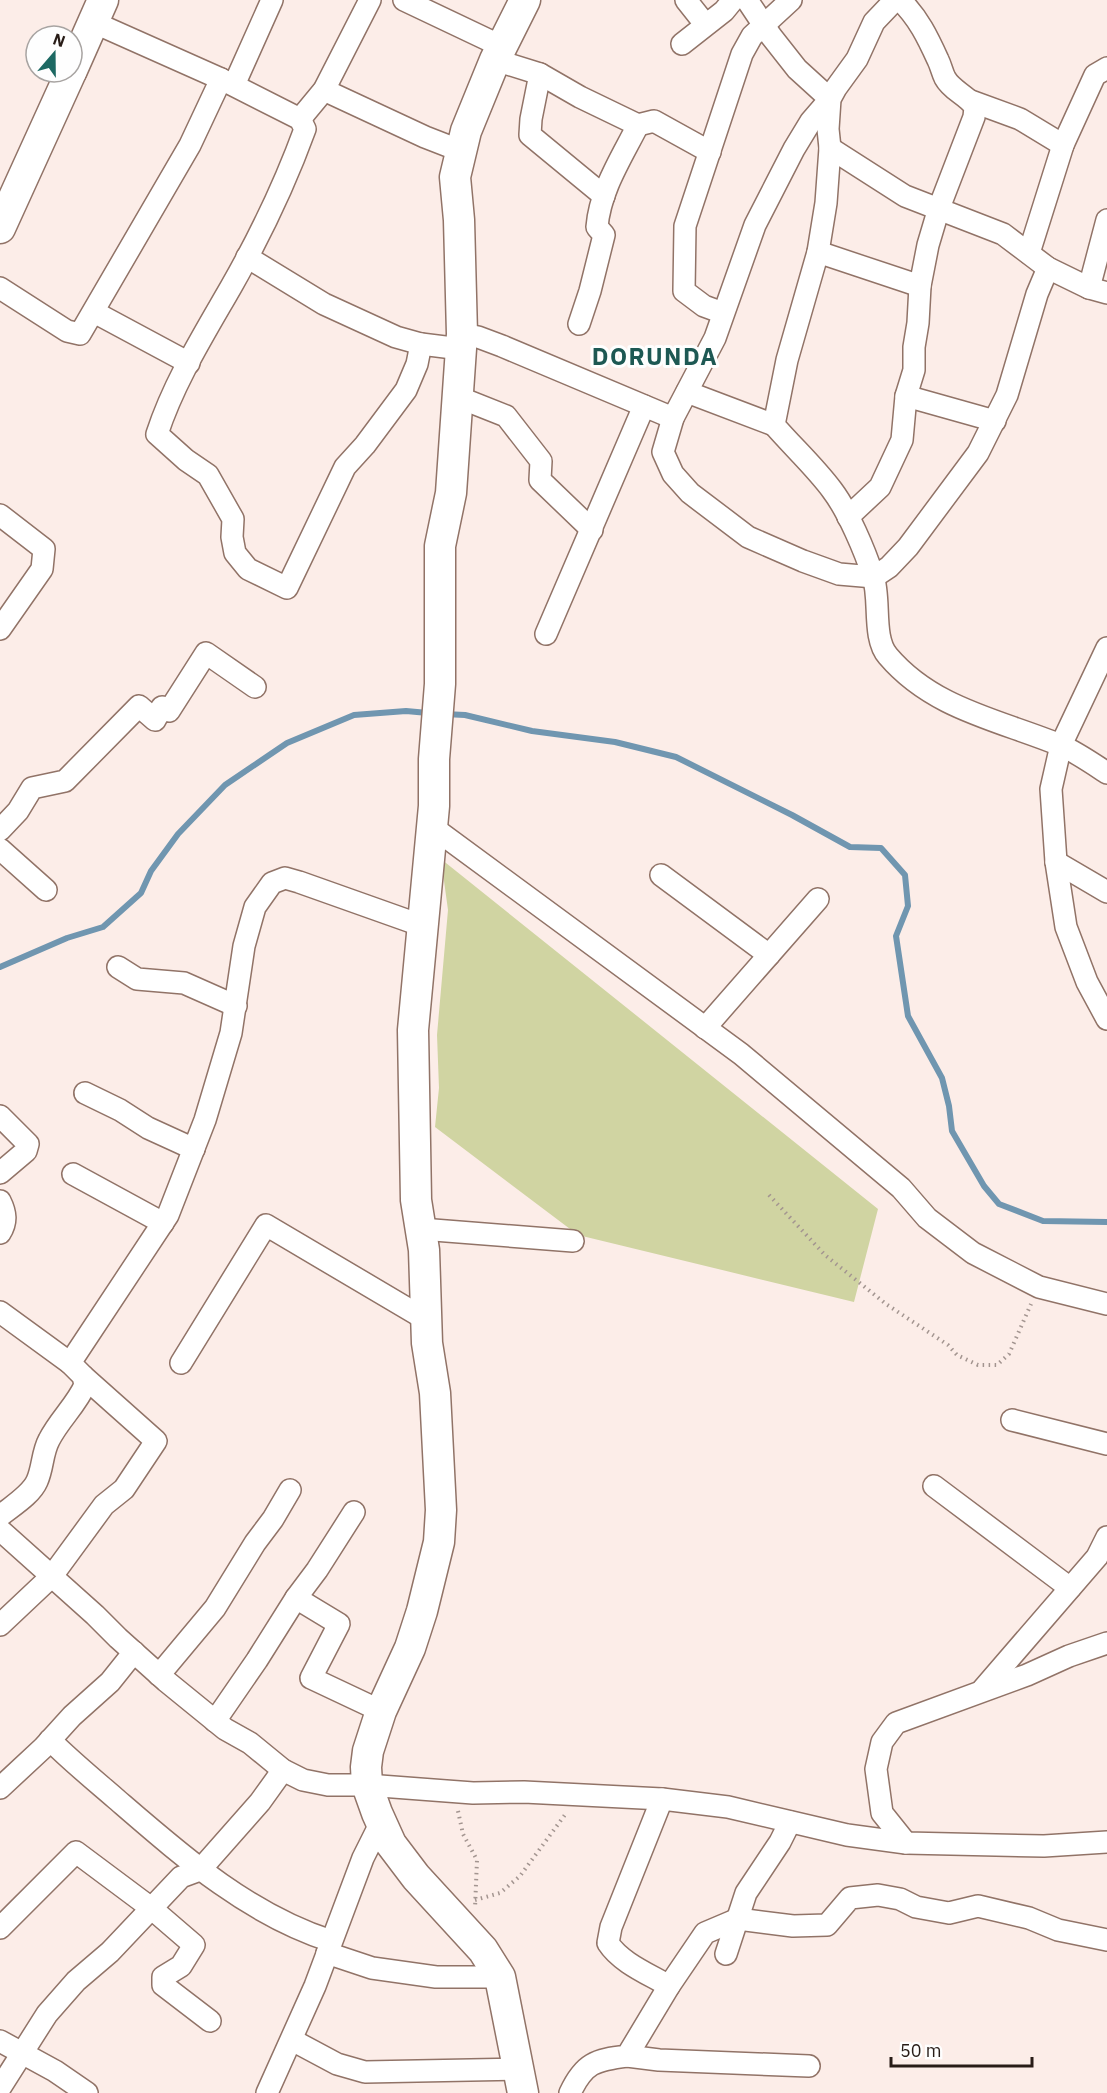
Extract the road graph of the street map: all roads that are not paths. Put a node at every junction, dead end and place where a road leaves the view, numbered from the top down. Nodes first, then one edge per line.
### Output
1 (272, 0) edge
2 (370, 0) edge
3 (404, 0) edge
4 (525, 0) edge
5 (686, 0) edge
6 (733, 0) edge
7 (747, 0) edge
8 (791, 0) edge
9 (898, 0) edge
10 (98, 11) edge
11 (705, 24) junction
12 (763, 25) junction
13 (84, 42) edge
14 (682, 44) dead end
15 (499, 54) junction
16 (1107, 68) edge
17 (540, 74) junction
18 (227, 82) junction
19 (65, 84) edge
20 (324, 90) junction
21 (830, 99) junction
22 (971, 101) junction
23 (300, 119) junction
24 (638, 126) junction
25 (1063, 146) junction
26 (830, 148) junction
27 (461, 151) junction
28 (710, 152) junction
29 (604, 196) junction
30 (939, 208) junction
31 (1107, 220) edge
32 (1, 225) edge
33 (818, 252) junction
34 (1029, 253) junction
35 (247, 257) junction
36 (1048, 268) junction
37 (920, 286) junction
38 (0, 288) edge
39 (1098, 291) edge
40 (94, 312) junction
41 (723, 313) junction
42 (579, 324) dead end
43 (461, 342) junction
44 (421, 344) junction
45 (189, 363) junction
46 (687, 392) junction
47 (906, 396) junction
48 (458, 397) junction
49 (644, 406) junction
50 (674, 418) junction
51 (995, 421) junction
52 (774, 425) junction
53 (0, 514) edge
54 (848, 517) junction
55 (592, 530) junction
56 (874, 577) junction
57 (0, 629) edge
58 (546, 634) dead end
59 (1107, 648) edge
60 (255, 687) dead end
61 (1061, 746) junction
62 (1107, 773) edge
63 (431, 826) junction
64 (0, 830) edge
65 (0, 849) edge
66 (1056, 862) junction
67 (661, 875) dead end
68 (45, 890) dead end
69 (1107, 892) edge
70 (818, 899) dead end
71 (423, 926) junction
72 (769, 955) junction
73 (118, 967) dead end
74 (236, 1006) junction
75 (1107, 1019) edge
76 (705, 1028) junction
77 (85, 1093) dead end
78 (0, 1116) edge
79 (194, 1149) junction
80 (0, 1173) edge
81 (73, 1174) dead end
82 (0, 1201) edge
83 (163, 1223) junction
84 (421, 1229) junction
85 (0, 1233) edge
86 (573, 1241) dead end
87 (1107, 1304) edge
88 (0, 1312) edge
89 (425, 1319) junction
90 (181, 1364) dead end
91 (77, 1369) junction
92 (1012, 1420) dead end
93 (1107, 1444) edge
94 (934, 1486) dead end
95 (290, 1490) dead end
96 (354, 1512) dead end
97 (0, 1516) edge
98 (0, 1530) edge
99 (1107, 1537) edge
100 (52, 1576) junction
101 (1070, 1588) junction
102 (296, 1598) junction
103 (0, 1624) edge
104 (1107, 1644) edge
105 (134, 1652) junction
106 (159, 1675) junction
107 (981, 1691) junction
108 (381, 1712) junction
109 (215, 1721) junction
110 (50, 1740) junction
111 (283, 1770) junction
112 (367, 1785) junction
113 (0, 1788) edge
114 (662, 1799) junction
115 (381, 1822) junction
116 (789, 1822) junction
117 (1107, 1842) edge
118 (906, 1843) junction
119 (200, 1870) junction
120 (151, 1908) junction
121 (738, 1919) junction
122 (0, 1928) edge
123 (1107, 1940) edge
124 (329, 1947) junction
125 (726, 1954) dead end
126 (500, 1977) junction
127 (669, 1986) junction
128 (210, 2021) dead end
129 (292, 2040) junction
130 (0, 2041) edge
131 (22, 2052) junction
132 (627, 2056) junction
133 (809, 2066) dead end
134 (521, 2081) edge
135 (0, 2088) edge
136 (275, 2090) edge
137 (87, 2093) edge
138 (570, 2093) edge

1 - 18 street
2 - 20 street
3 - 15 street
4 - 15 street
5 - 11 street
6 - 11 street
7 - 12 street
8 - 12 street
9 - 21 street
9 - 22 street
10 - 13 street
10 - 18 street
11 - 14 street
12 - 21 street
12 - 28 street
15 - 17 street
15 - 27 street
16 - 25 street
17 - 24 street
17 - 29 street
18 - 23 street
18 - 40 street
19 - 32 street
20 - 23 street
20 - 27 street
21 - 26 street
21 - 41 street
22 - 25 street
22 - 30 street
23 - 35 street
24 - 28 street
24 - 29 street
25 - 34 street
26 - 30 street
26 - 33 street
27 - 43 street
28 - 41 street
29 - 42 street
30 - 34 street
30 - 37 street
31 - 39 street
33 - 37 street
33 - 52 street
34 - 36 street
35 - 44 street
35 - 45 street
36 - 39 street
36 - 51 street
37 - 47 street
38 - 40 street
40 - 45 street
41 - 46 street
43 - 44 street
43 - 48 street
43 - 49 street
44 - 45 street
46 - 50 street
46 - 52 street
47 - 51 street
47 - 54 street
48 - 55 street
48 - 63 street
49 - 50 street
49 - 55 street
50 - 56 street
51 - 56 street
52 - 54 street
53 - 57 street
54 - 56 street
55 - 58 street
56 - 61 street
59 - 61 street
60 - 64 street
61 - 62 street
61 - 66 street
63 - 71 street
63 - 76 street
65 - 68 street
66 - 69 street
66 - 75 street
67 - 72 street
70 - 72 street
71 - 74 street
71 - 84 street
72 - 76 street
73 - 74 street
74 - 79 street
76 - 87 street
77 - 79 street
78 - 80 street
79 - 83 street
81 - 83 street
82 - 85 street
83 - 91 street
84 - 86 street
84 - 89 street
88 - 91 street
89 - 90 street
89 - 108 street
91 - 97 street
91 - 100 street
92 - 93 street
94 - 101 street
95 - 106 street
96 - 102 street
98 - 100 street
99 - 101 street
100 - 103 street
100 - 105 street
101 - 107 street
102 - 108 street
102 - 109 street
104 - 107 street
105 - 106 street
105 - 110 street
106 - 109 street
107 - 118 street
108 - 112 street
109 - 111 street
110 - 113 street
110 - 119 street
111 - 112 street
111 - 119 street
112 - 114 street
112 - 115 street
114 - 116 street
114 - 127 street
115 - 124 street
115 - 126 street
116 - 118 street
116 - 121 street
117 - 118 street
119 - 120 street
119 - 124 street
120 - 122 street
120 - 128 street
120 - 131 street
121 - 123 street
121 - 125 street
121 - 127 street
124 - 126 street
124 - 129 street
126 - 134 street
127 - 132 street
129 - 134 street
129 - 136 street
130 - 131 street
131 - 135 street
131 - 137 street
132 - 133 street
132 - 138 street

